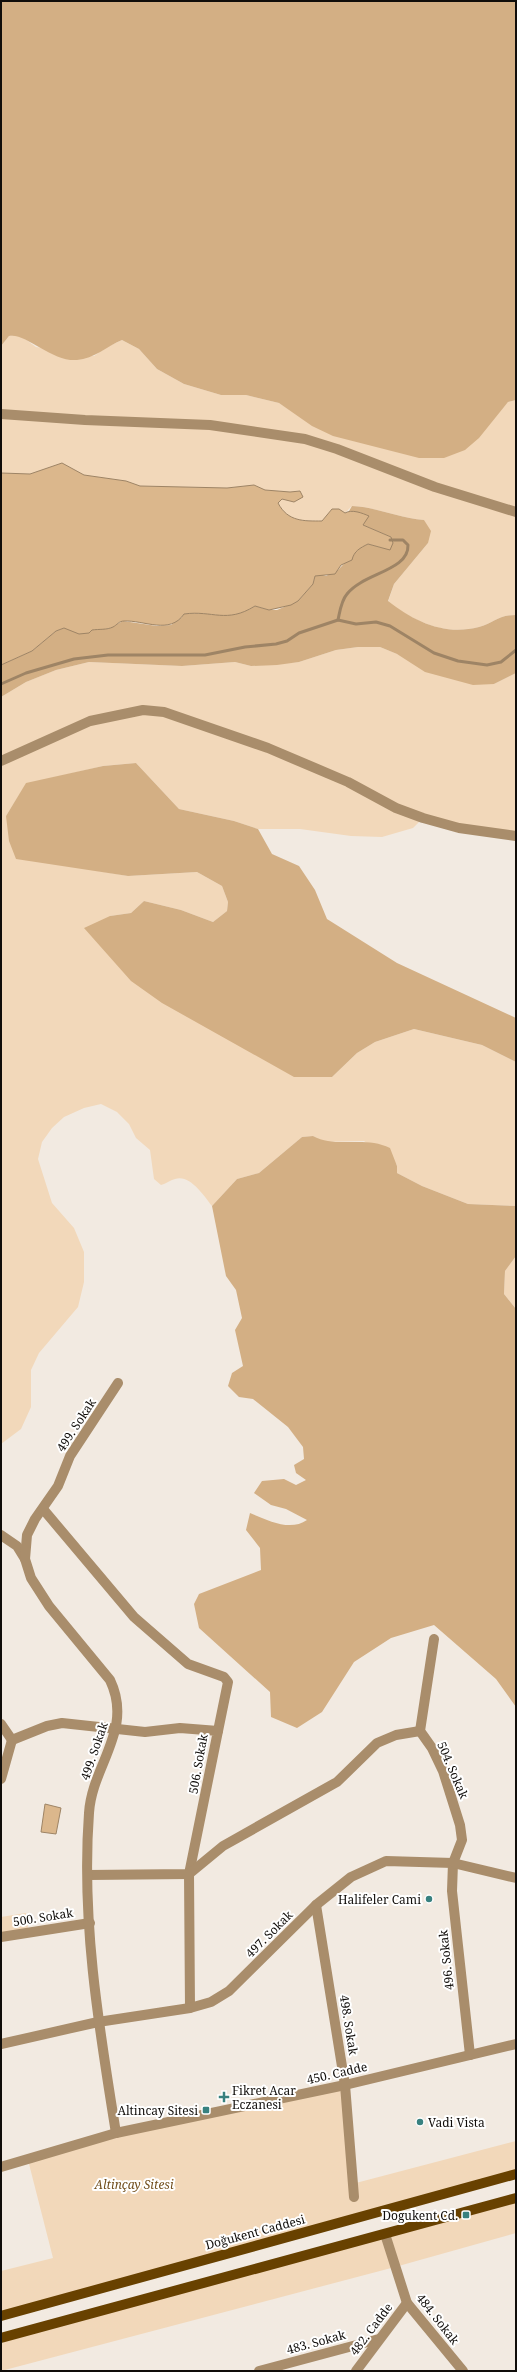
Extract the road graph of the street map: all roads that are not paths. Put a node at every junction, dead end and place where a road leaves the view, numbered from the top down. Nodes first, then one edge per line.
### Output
1 (1, 414) edge
2 (516, 512) edge
3 (1, 761) edge
4 (516, 836) edge
5 (118, 1383) dead end
6 (43, 1509) junction
7 (1, 1535) edge
8 (25, 1559) junction
9 (434, 1639) dead end
10 (1, 1724) edge
11 (117, 1730) junction
12 (218, 1731) junction
13 (420, 1731) junction
14 (12, 1740) junction
15 (1, 1779) edge
16 (453, 1863) junction
17 (189, 1874) junction
18 (88, 1875) junction
19 (516, 1878) edge
20 (316, 1905) junction
21 (90, 1923) junction
22 (1, 1938) edge
23 (190, 2008) junction
24 (98, 2022) junction
25 (1, 2044) edge
26 (516, 2044) edge
27 (470, 2055) junction
28 (345, 2085) junction
29 (116, 2133) junction
30 (1, 2167) edge
31 (516, 2174) edge
32 (354, 2197) dead end
33 (516, 2198) edge
34 (385, 2234) junction
35 (407, 2303) junction
36 (1, 2316) edge
37 (21, 2332) junction
38 (1, 2338) edge
39 (379, 2339) junction
40 (1, 2344) edge
41 (259, 2371) edge
42 (356, 2371) edge
43 (462, 2371) edge

1 - 2 street
3 - 4 street
5 - 6 street, 499. Sokak
6 - 8 street, 499. Sokak
6 - 12 street
7 - 8 street
8 - 11 street, 499. Sokak
9 - 13 street
10 - 14 street
11 - 12 street, 506. Sokak
11 - 14 street, 506. Sokak
11 - 18 street, 499. Sokak
12 - 17 street, 506. Sokak
13 - 16 street, 504. Sokak
13 - 17 street
14 - 15 street
16 - 19 street, 497. Sokak
16 - 20 street, 497. Sokak
16 - 27 street, 496. Sokak
17 - 18 street
17 - 23 street, 506. Sokak
18 - 21 street, 499. Sokak
20 - 23 street, 497. Sokak
20 - 28 street, 498. Sokak
21 - 22 street, 500. Sokak
21 - 24 street, 499. Sokak
23 - 24 street, 497. Sokak
24 - 25 street, 497. Sokak
24 - 29 street, 499. Sokak
26 - 27 street, 450. Cadde
27 - 28 street, 450. Cadde
28 - 29 street, 450. Cadde
28 - 32 street, 498. Sokak
29 - 30 street, 450. Cadde
31 - 36 main road, Doğukent Caddesi
33 - 34 main road
34 - 35 street, 484. Sokak
34 - 37 main road
35 - 39 street, 482. Cadde
35 - 43 street, 484. Sokak
37 - 38 main road
37 - 40 main road
39 - 41 street, 483. Sokak
39 - 42 street, 482. Cadde

